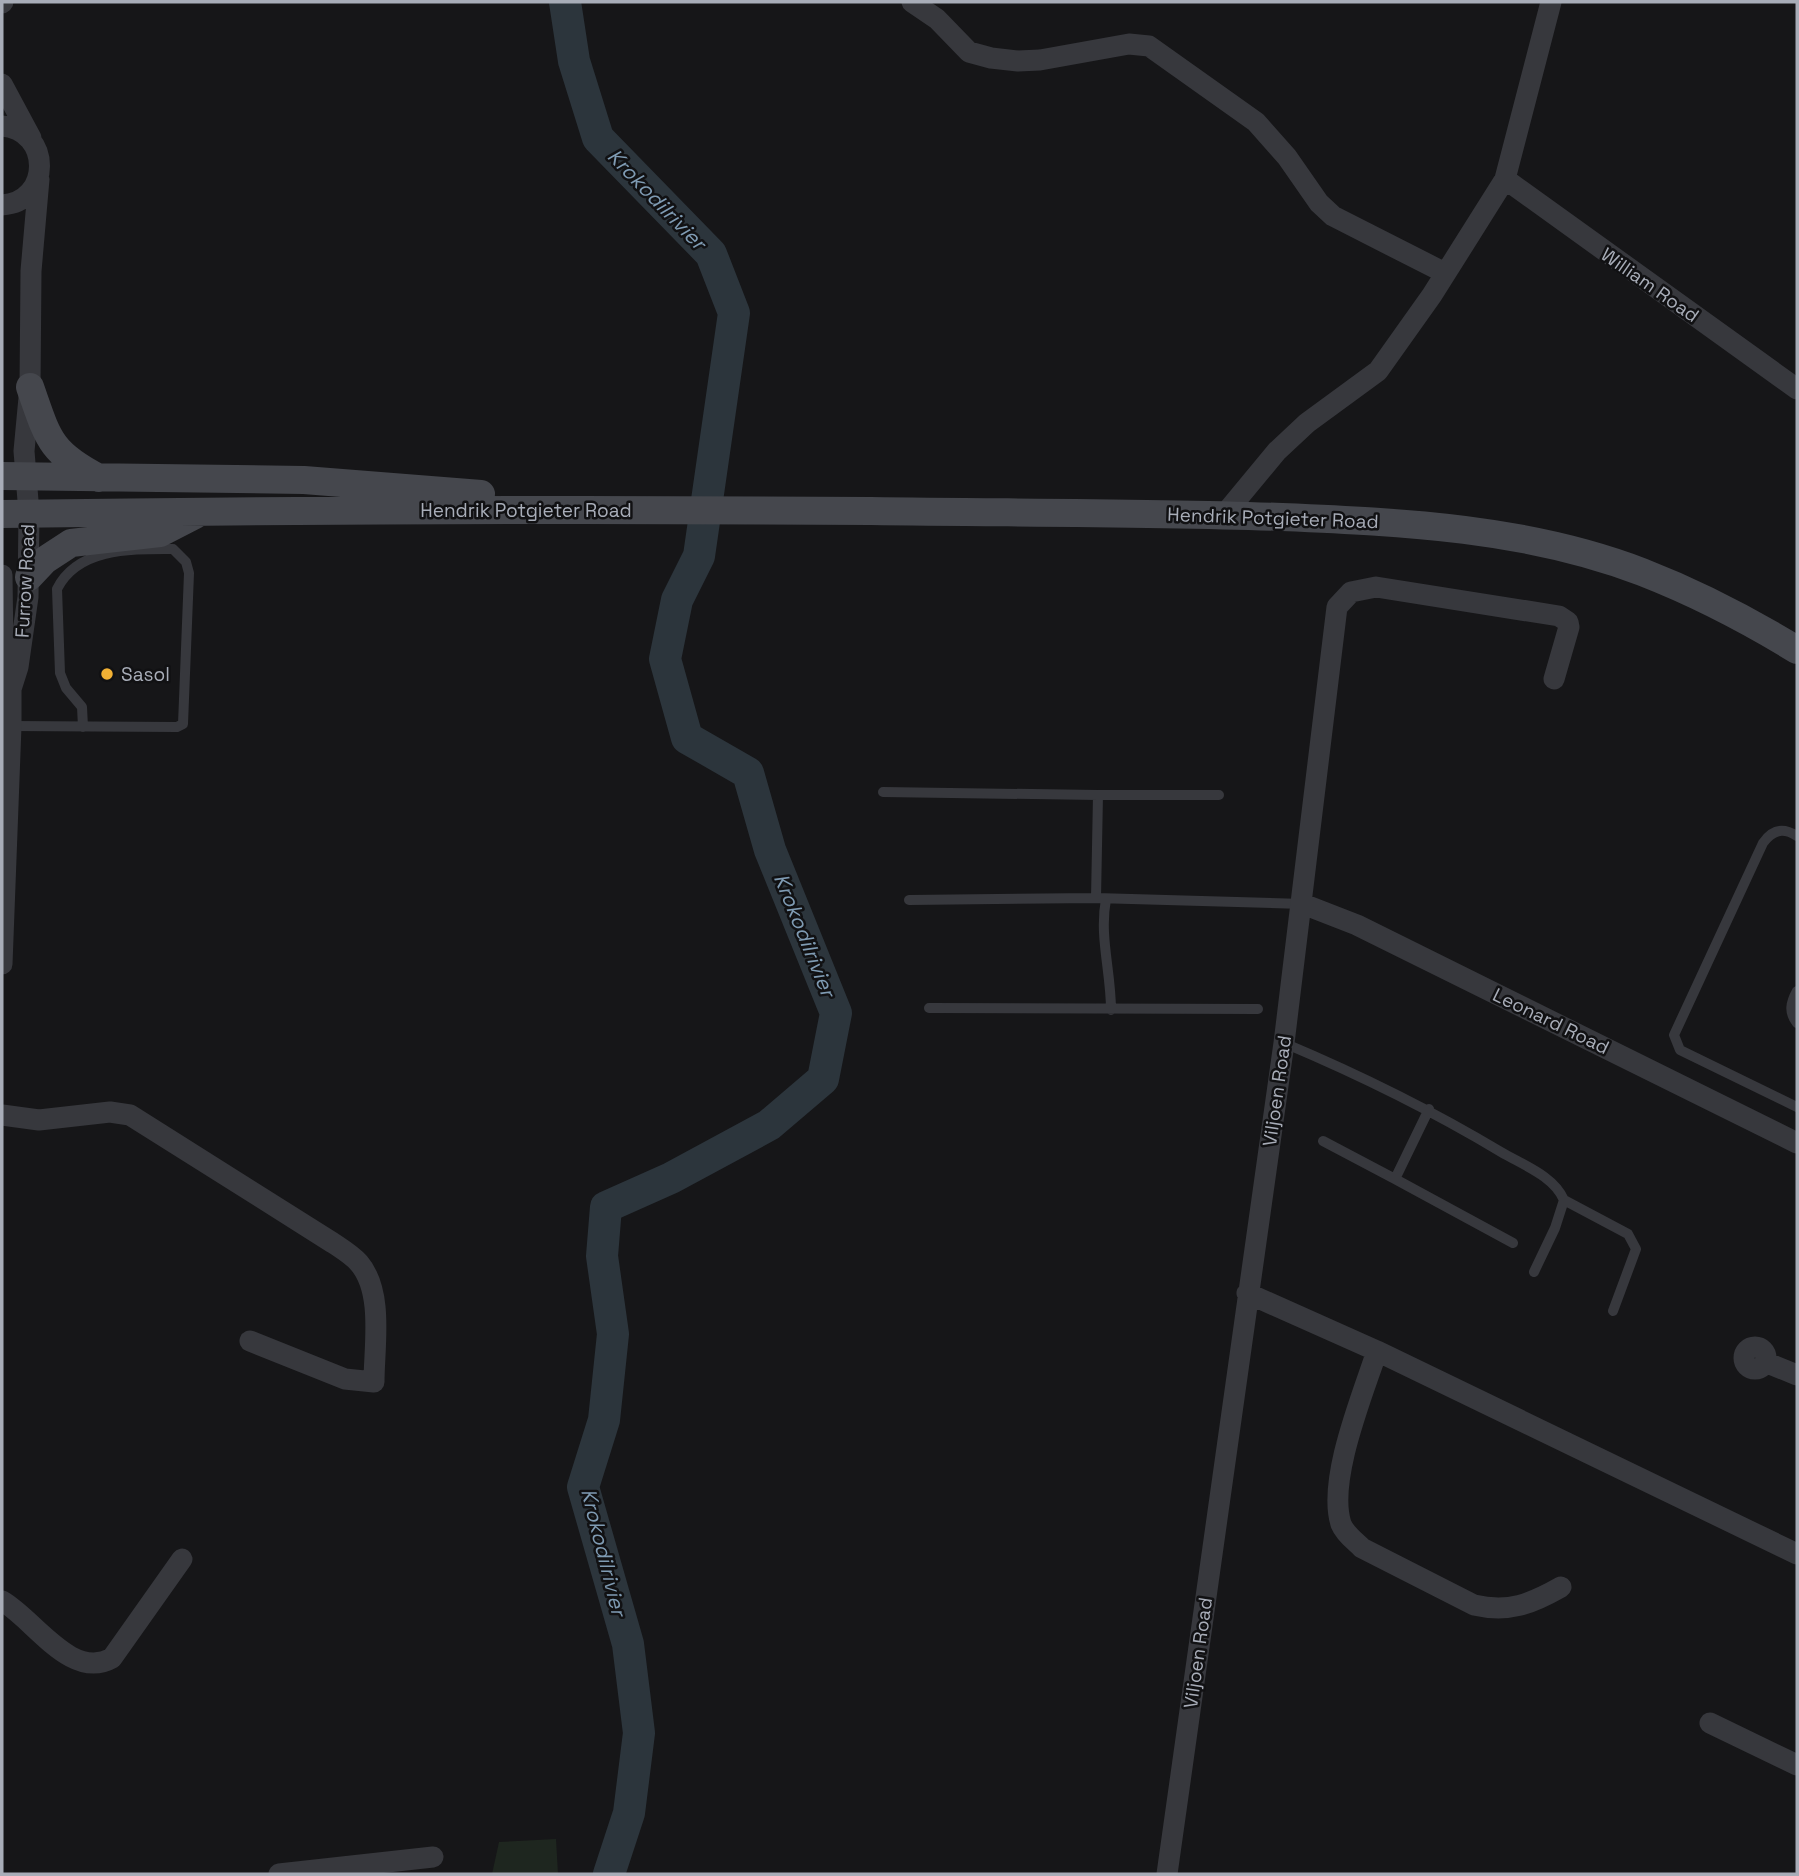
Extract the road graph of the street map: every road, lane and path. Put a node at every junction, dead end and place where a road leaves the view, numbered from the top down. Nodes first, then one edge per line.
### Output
1 (912, 2) edge
2 (1550, 2) edge
3 (2, 84) edge
4 (2, 126) edge
5 (33, 141) junction
6 (38, 179) junction
7 (1505, 179) junction
8 (2, 205) edge
9 (1445, 273) junction
10 (30, 387) junction
11 (1797, 389) edge
12 (13, 478) edge
13 (102, 480) junction
14 (660, 509) junction
15 (200, 512) junction
16 (15, 513) edge
17 (1224, 515) junction
18 (15, 576) edge
19 (1797, 650) edge
20 (1554, 679) dead end
21 (11, 726) junction
22 (83, 727) junction
23 (883, 792) dead end
24 (1098, 795) junction
25 (1219, 795) dead end
26 (1797, 836) edge
27 (1101, 898) junction
28 (909, 900) dead end
29 (1303, 904) junction
30 (2, 964) edge
31 (1797, 990) edge
32 (929, 1008) dead end
33 (1258, 1009) dead end
34 (1111, 1010) junction
35 (1797, 1023) edge
36 (1284, 1043) junction
37 (1797, 1107) edge
38 (1429, 1109) junction
39 (2, 1115) edge
40 (1324, 1141) dead end
41 (1797, 1143) edge
42 (1395, 1179) junction
43 (1564, 1200) junction
44 (1513, 1243) dead end
45 (1534, 1272) dead end
46 (1247, 1293) junction
47 (1613, 1311) dead end
48 (250, 1341) dead end
49 (1377, 1351) junction
50 (1765, 1362) dead end
51 (1797, 1376) edge
52 (1797, 1554) edge
53 (182, 1559) dead end
54 (1561, 1587) dead end
55 (2, 1601) edge
56 (1710, 1723) dead end
57 (1797, 1765) edge
58 (433, 1857) dead end
59 (279, 1874) edge
60 (1167, 1874) edge

1 - 9 street
2 - 7 street
3 - 5 street, Furrow Road
4 - 5 street
5 - 6 street, Furrow Road
6 - 8 street
6 - 10 street, Furrow Road
7 - 9 street
7 - 11 street, William Road
9 - 17 street
10 - 12 street, Furrow Road
10 - 13 main road
12 - 13 main road, Hendrik Potgieter Road
12 - 16 street, Furrow Road
13 - 14 main road, Hendrik Potgieter Road
14 - 15 main road, Hendrik Potgieter Road
14 - 17 main road, Hendrik Potgieter Road
15 - 16 main road, Hendrik Potgieter Road
15 - 18 main road
16 - 18 street, Furrow Road
17 - 19 main road, Hendrik Potgieter Road
18 - 21 street, Furrow Road
20 - 29 street, Viljoen Road
21 - 22 lane
21 - 30 street, Furrow Road
22 - 22 lane
23 - 24 lane
24 - 25 lane
24 - 27 lane
26 - 37 lane
27 - 28 lane
27 - 29 lane
27 - 34 lane
29 - 36 street, Viljoen Road
29 - 41 street, Leonard Road
31 - 35 lane
32 - 34 lane
33 - 34 lane
36 - 38 lane
36 - 46 street, Viljoen Road
38 - 42 lane
38 - 43 lane
39 - 48 street
40 - 42 lane
42 - 44 lane
43 - 45 lane
43 - 47 lane
46 - 49 street
46 - 60 street, Viljoen Road
49 - 52 street
49 - 54 street
50 - 51 street
53 - 55 street
56 - 57 street
58 - 59 street

